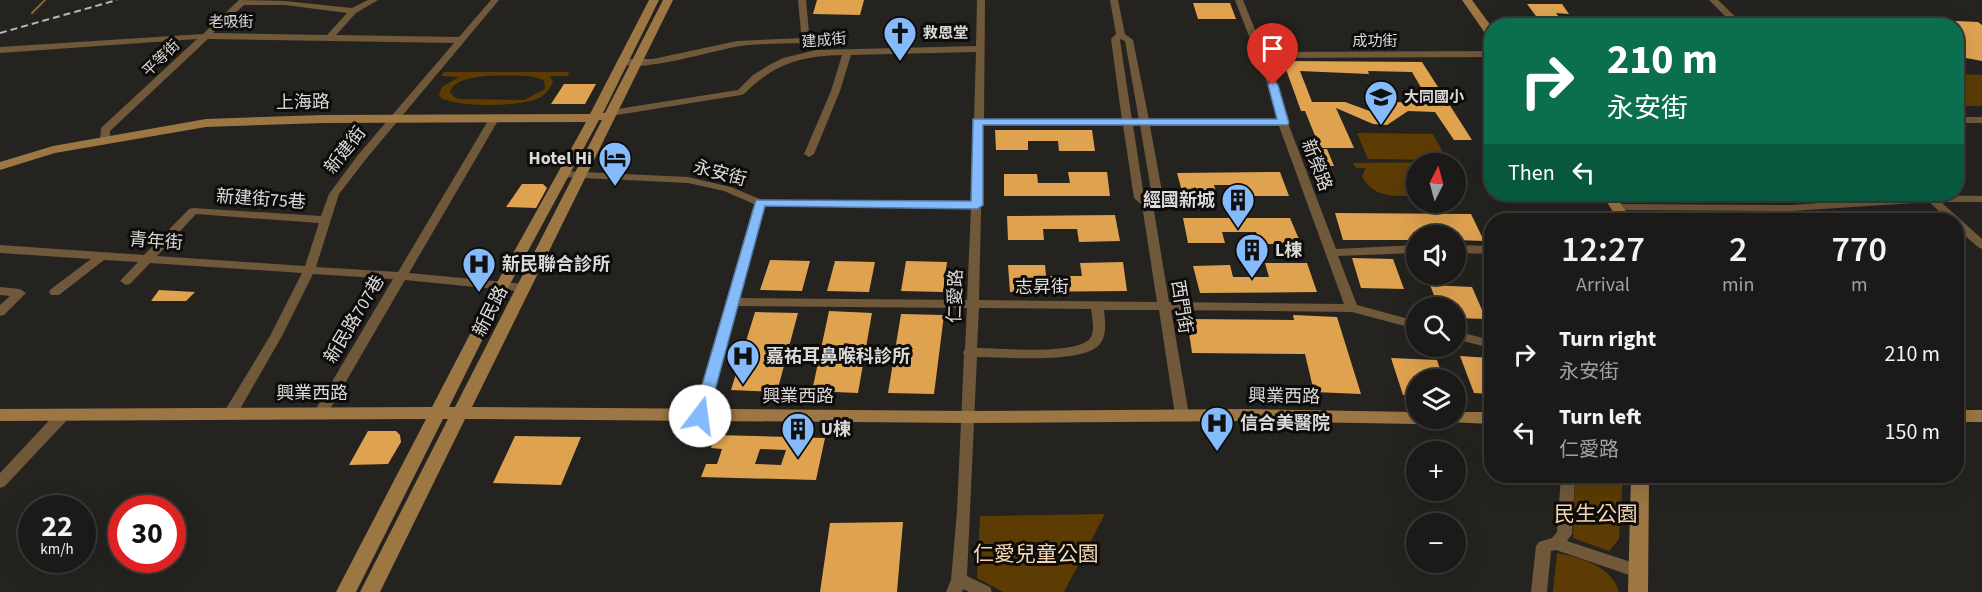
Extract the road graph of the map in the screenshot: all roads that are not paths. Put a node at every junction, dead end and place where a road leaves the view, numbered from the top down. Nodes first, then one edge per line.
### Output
1 (374, 0) edge
2 (495, 0) edge
3 (654, 0) edge
4 (668, 0) edge
5 (802, 0) edge
6 (981, 0) edge
7 (1114, 0) edge
8 (1239, 0) edge
9 (1467, 0) edge
10 (1713, 0) edge
11 (243, 1) edge
12 (353, 11) junction
13 (1732, 18) edge
14 (1484, 24) edge
15 (1121, 35) junction
16 (206, 36) junction
17 (331, 36) junction
18 (462, 40) junction
19 (807, 40) junction
20 (979, 49) junction
21 (0, 50) edge
22 (816, 52) junction
23 (847, 53) junction
24 (1484, 54) edge
25 (1260, 55) junction
26 (629, 62) junction
27 (611, 113) junction
28 (594, 118) junction
29 (494, 119) junction
30 (393, 120) junction
31 (1964, 120) edge
32 (1982, 120) edge
33 (977, 122) junction
34 (1127, 122) junction
35 (1144, 122) junction
36 (1283, 123) junction
37 (105, 140) junction
38 (809, 154) dead end
39 (0, 166) edge
40 (562, 174) junction
41 (580, 175) junction
42 (1964, 198) edge
43 (1982, 199) edge
44 (1613, 201) edge
45 (1871, 201) edge
46 (1933, 201) edge
47 (760, 203) junction
48 (1147, 204) junction
49 (977, 205) junction
50 (1618, 207) junction
51 (1621, 213) edge
52 (1946, 213) edge
53 (327, 220) junction
54 (1964, 229) edge
55 (1981, 243) edge
56 (0, 249) edge
57 (1406, 249) edge
58 (1466, 249) edge
59 (1484, 250) edge
60 (1332, 253) junction
61 (103, 255) junction
62 (149, 258) junction
63 (309, 271) junction
64 (401, 276) junction
65 (126, 280) dead end
66 (502, 286) junction
67 (525, 288) junction
68 (0, 291) edge
69 (55, 292) dead end
70 (732, 302) junction
71 (1097, 305) junction
72 (973, 306) junction
73 (1164, 307) junction
74 (1352, 308) junction
75 (0, 312) edge
76 (1406, 322) edge
77 (1466, 338) edge
78 (1484, 342) edge
79 (969, 352) junction
80 (231, 412) junction
81 (321, 412) junction
82 (438, 413) junction
83 (460, 413) junction
84 (0, 415) edge
85 (1182, 415) junction
86 (62, 416) junction
87 (700, 416) junction
88 (1964, 416) edge
89 (1982, 416) edge
90 (968, 417) junction
91 (1406, 417) edge
92 (1466, 418) edge
93 (1484, 418) edge
94 (0, 482) edge
95 (1568, 483) edge
96 (1640, 483) edge
97 (1556, 544) junction
98 (1638, 571) junction
99 (957, 586) edge
100 (346, 592) edge
101 (370, 592) edge
102 (984, 592) edge
103 (1539, 592) edge
104 (1638, 592) edge

1 - 12 street
2 - 18 street, 新建街
3 - 26 street, 新民路
4 - 26 street, 新民路
5 - 19 street
6 - 20 street, 仁愛路
7 - 15 street, 西門街
8 - 25 street, 新榮路
9 - 14 street
10 - 13 street
11 - 12 street
11 - 16 street, 平等街
12 - 17 street
15 - 34 street, 西門街
15 - 35 street, 西門街
16 - 17 street, 老吸街
16 - 21 street, 老吸街
16 - 37 street, 平等街
17 - 18 street, 老吸街
18 - 30 street, 新建街
19 - 22 street
19 - 26 street
20 - 23 street, 建成街
20 - 33 street, 仁愛路
22 - 23 street, 建成街
22 - 27 street, 建成街
23 - 38 street
24 - 25 street, 成功街
25 - 36 street, 新榮路
26 - 27 street, 新民路
26 - 28 street, 新民路
27 - 28 street, 上海路
27 - 41 street, 新民路
28 - 29 street, 上海路
28 - 40 street, 新民路
29 - 30 street, 上海路
29 - 64 street, 新民路707巷
30 - 37 street, 上海路
30 - 53 street, 新建街
31 - 32 street
33 - 34 street
33 - 49 street, 仁愛路
34 - 35 street
34 - 48 street, 西門街
35 - 36 street
35 - 48 street, 西門街
36 - 60 street, 新榮路
37 - 39 street, 上海路
40 - 41 street, 永安街
40 - 66 street, 新民路
41 - 47 street, 永安街
41 - 67 street, 新民路
42 - 43 street
44 - 50 street
45 - 50 street
46 - 52 street
47 - 49 street, 永安街
47 - 70 street
48 - 73 street, 西門街
49 - 72 street, 仁愛路
50 - 51 street
53 - 62 street, 新建街75巷
53 - 63 street, 新建街
54 - 55 street
56 - 61 street, 青年街
57 - 60 street
58 - 59 street
60 - 74 street, 新榮路
61 - 62 street, 青年街
61 - 69 street
62 - 63 street, 青年街
62 - 65 street
63 - 64 street, 新民路707巷
63 - 80 street, 新建街
64 - 66 street, 新民路707巷
64 - 81 street, 新民路707巷
66 - 67 street, 新民路707巷
66 - 82 street, 新民路
67 - 83 street, 新民路
68 - 75 street
70 - 72 street, 志昇街
70 - 87 street
71 - 72 street, 志昇街
71 - 73 street, 志昇街
71 - 79 street
72 - 79 street, 仁愛路
73 - 74 street, 志昇街
73 - 85 street, 西門街
74 - 76 street, 志昇街
77 - 78 street
79 - 90 street, 仁愛路
80 - 81 street, 興業西路
80 - 86 street, 興業西路
81 - 82 street, 興業西路
82 - 83 street, 興業西路
82 - 100 street, 新民路
83 - 87 street, 興業西路
83 - 101 street, 新民路
84 - 86 street, 興業西路
85 - 90 street, 興業西路
85 - 91 street, 興業西路
86 - 94 street
87 - 90 street, 興業西路
88 - 89 street
90 - 99 street, 仁愛路
92 - 93 street
95 - 97 street
96 - 98 street
97 - 98 street
97 - 103 street
98 - 104 street
99 - 102 street

